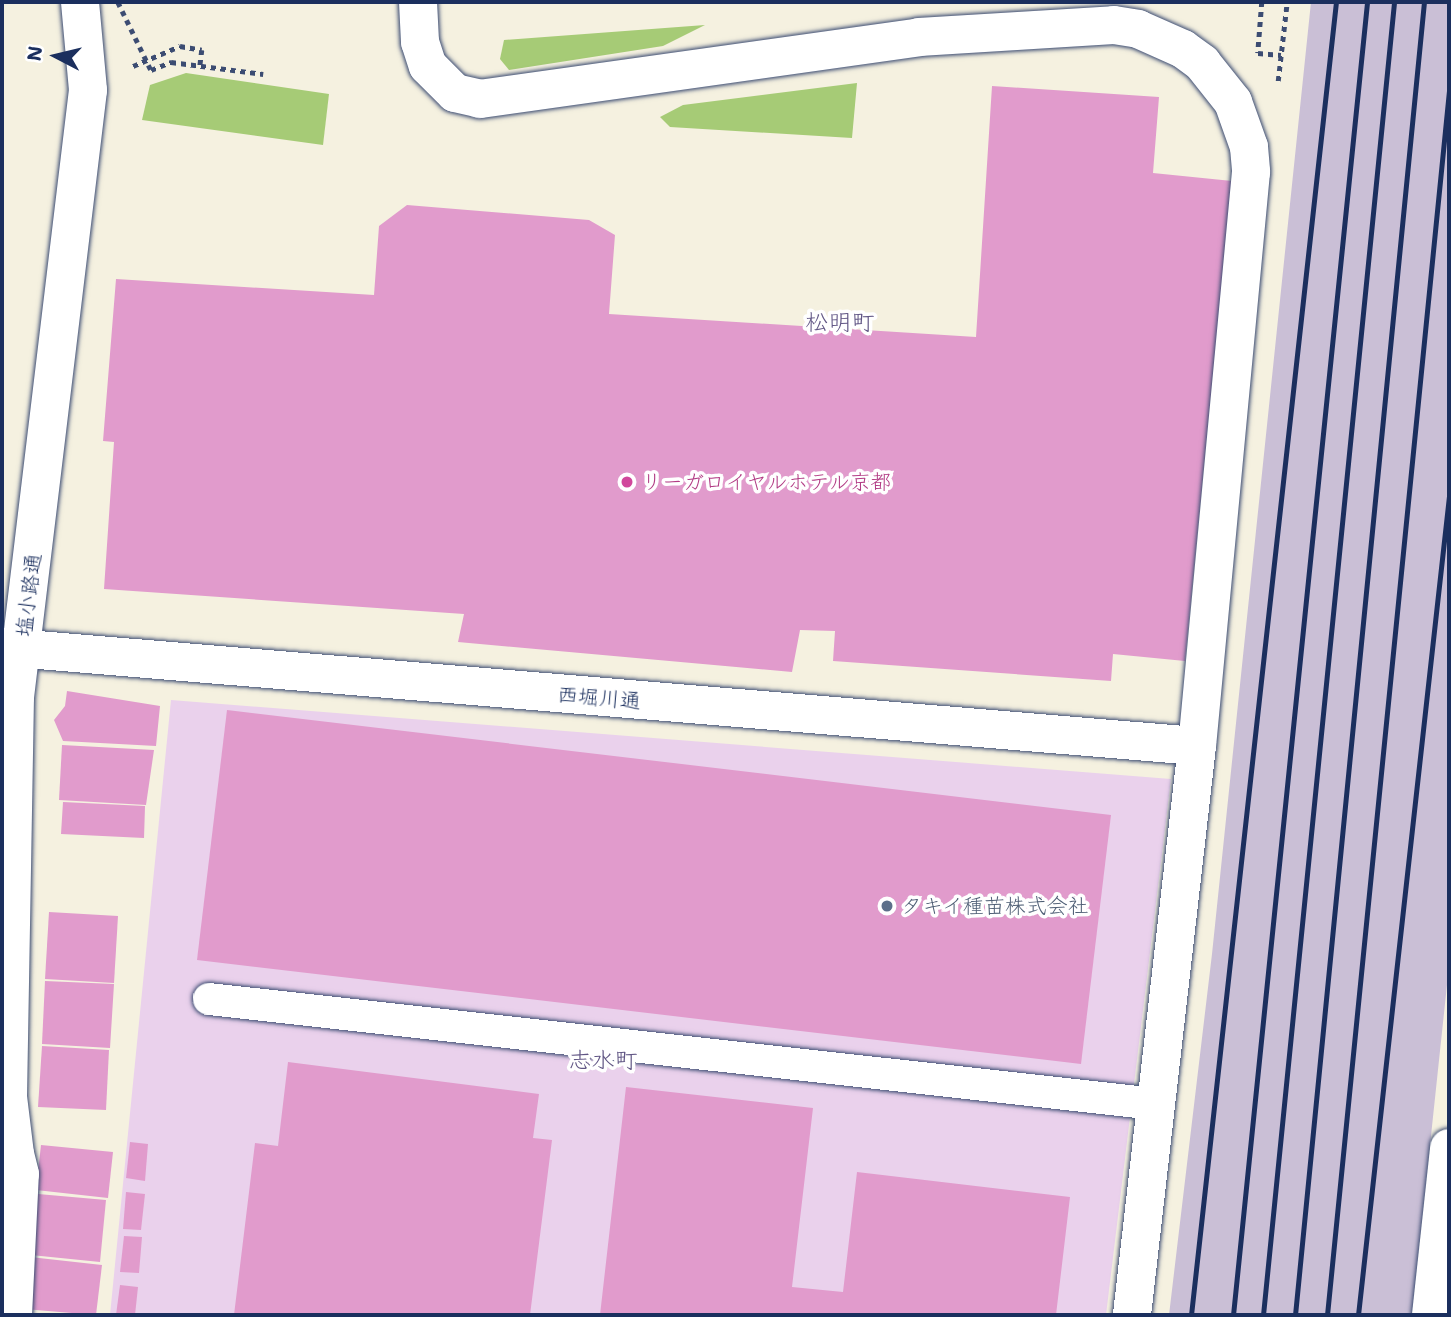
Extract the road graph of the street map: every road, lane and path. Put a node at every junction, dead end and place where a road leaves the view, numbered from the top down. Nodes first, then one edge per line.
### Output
1 (80, 2) edge
2 (118, 2) edge
3 (418, 2) edge
4 (1262, 2) edge
5 (1281, 55) dead end
6 (201, 65) junction
7 (133, 66) dead end
8 (263, 74) dead end
9 (12, 648) edge
10 (1197, 746) junction
11 (209, 999) dead end
12 (1156, 1104) junction
13 (1449, 1148) edge
14 (8, 1153) edge
15 (13, 1315) edge
16 (1132, 1315) edge
17 (1431, 1315) edge

1 - 9 street, 塩小路通
2 - 6 path, bridge
3 - 10 street
4 - 5 path
6 - 7 path
6 - 8 path
9 - 10 street, 西堀川通
9 - 14 street, 塩小路通
10 - 12 street
11 - 12 lane
12 - 16 street
13 - 17 street
14 - 15 street, 塩小路通

